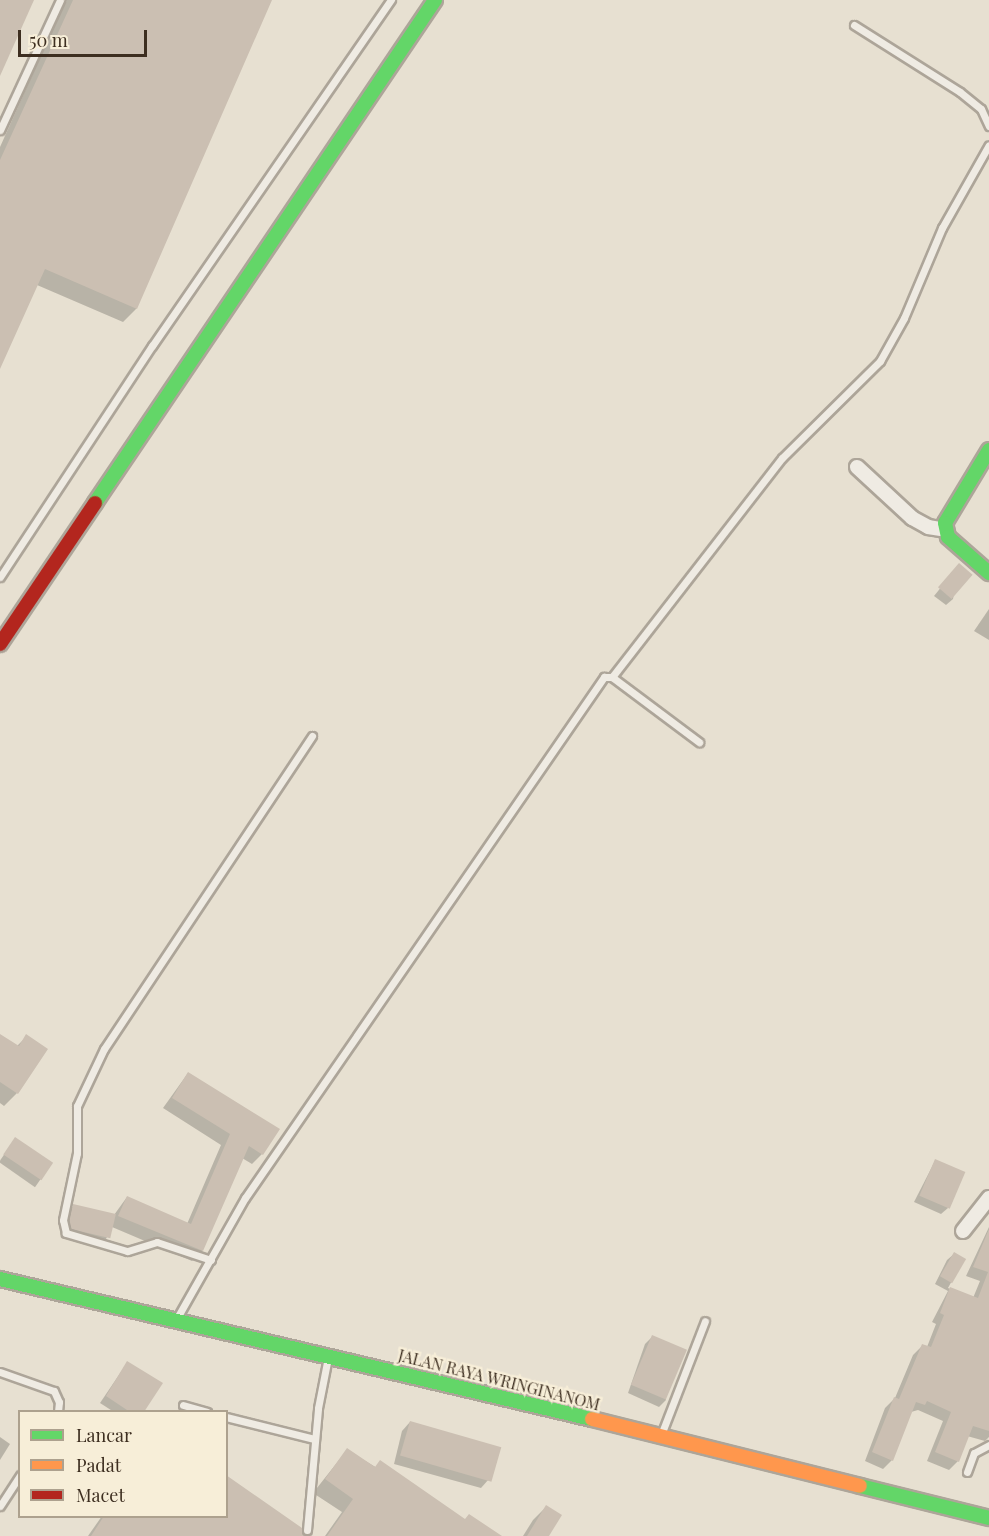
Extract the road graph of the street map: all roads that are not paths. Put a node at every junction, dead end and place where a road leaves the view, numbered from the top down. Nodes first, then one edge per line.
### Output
1 (60, 0) edge
2 (391, 0) edge
3 (435, 0) edge
4 (854, 25) dead end
5 (989, 126) edge
6 (0, 130) edge
7 (989, 145) edge
8 (989, 450) edge
9 (856, 467) dead end
10 (946, 530) junction
11 (989, 573) edge
12 (0, 577) edge
13 (0, 644) edge
14 (612, 677) junction
15 (312, 735) dead end
16 (699, 742) dead end
17 (989, 1198) edge
18 (963, 1231) dead end
19 (211, 1260) junction
20 (0, 1279) edge
21 (176, 1320) junction
22 (705, 1321) dead end
23 (328, 1356) junction
24 (0, 1372) edge
25 (183, 1405) dead end
26 (58, 1410) edge
27 (200, 1410) edge
28 (228, 1418) edge
29 (661, 1437) junction
30 (314, 1440) junction
31 (989, 1445) edge
32 (967, 1472) dead end
33 (18, 1478) edge
34 (0, 1506) edge
35 (989, 1518) edge
36 (307, 1530) dead end

1 - 6 lane
2 - 12 lane
3 - 13 main road
4 - 5 lane
7 - 14 lane
8 - 10 main road
9 - 10 street
10 - 11 main road
14 - 16 lane
14 - 19 lane
15 - 19 lane
17 - 18 street
19 - 21 lane
20 - 21 main road, JALAN RAYA WRINGINANOM
21 - 23 main road, JALAN RAYA WRINGINANOM
22 - 29 lane
23 - 29 main road, JALAN RAYA WRINGINANOM
23 - 30 lane
24 - 26 lane
25 - 27 lane
28 - 30 lane
29 - 35 main road, JALAN RAYA WRINGINANOM
30 - 36 lane
31 - 32 lane
33 - 34 lane

